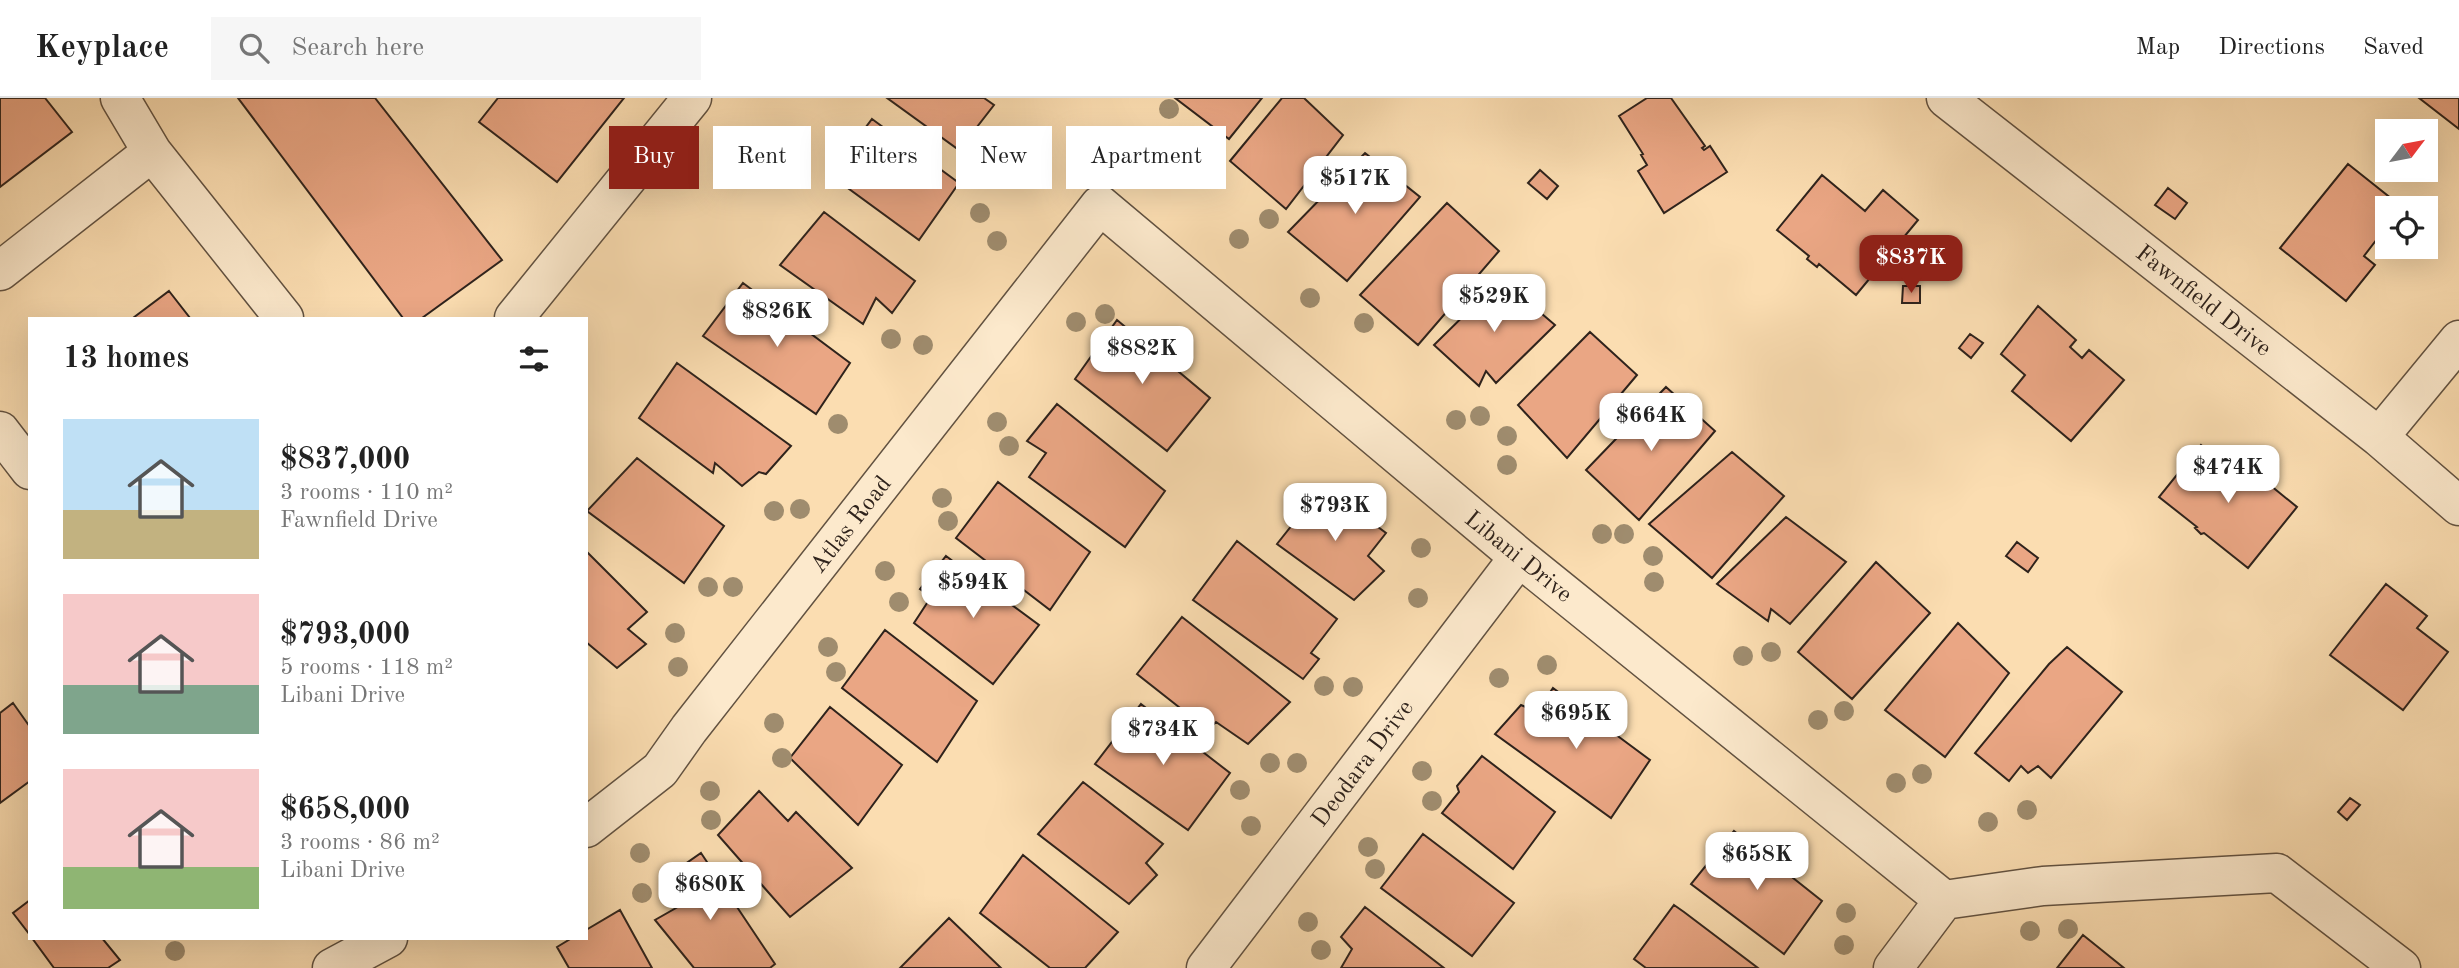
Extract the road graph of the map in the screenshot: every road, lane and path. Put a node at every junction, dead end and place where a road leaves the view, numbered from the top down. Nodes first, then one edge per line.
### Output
1 (120, 98) edge
2 (692, 98) edge
3 (1946, 98) edge
4 (152, 152) junction
5 (1100, 205) joint
6 (0, 271) edge
7 (283, 317) edge
8 (515, 317) edge
9 (2459, 340) edge
10 (0, 431) edge
11 (2379, 437) junction
12 (28, 467) edge
13 (2459, 506) edge
14 (1519, 558) junction
15 (588, 826) edge
16 (1944, 900) junction
17 (384, 940) edge
18 (332, 968) edge
19 (1206, 968) edge
20 (1893, 968) edge
21 (2401, 968) edge

1 - 4 street
2 - 8 street
3 - 11 street, Fawnfield Drive
4 - 6 street
4 - 7 street
5 - 14 street, Libani Drive
5 - 15 street, Atlas Road
9 - 11 street
10 - 12 street
11 - 13 street, Fawnfield Drive
14 - 16 street, Libani Drive
14 - 19 street, Deodara Drive
16 - 20 street
16 - 21 street
17 - 18 street

